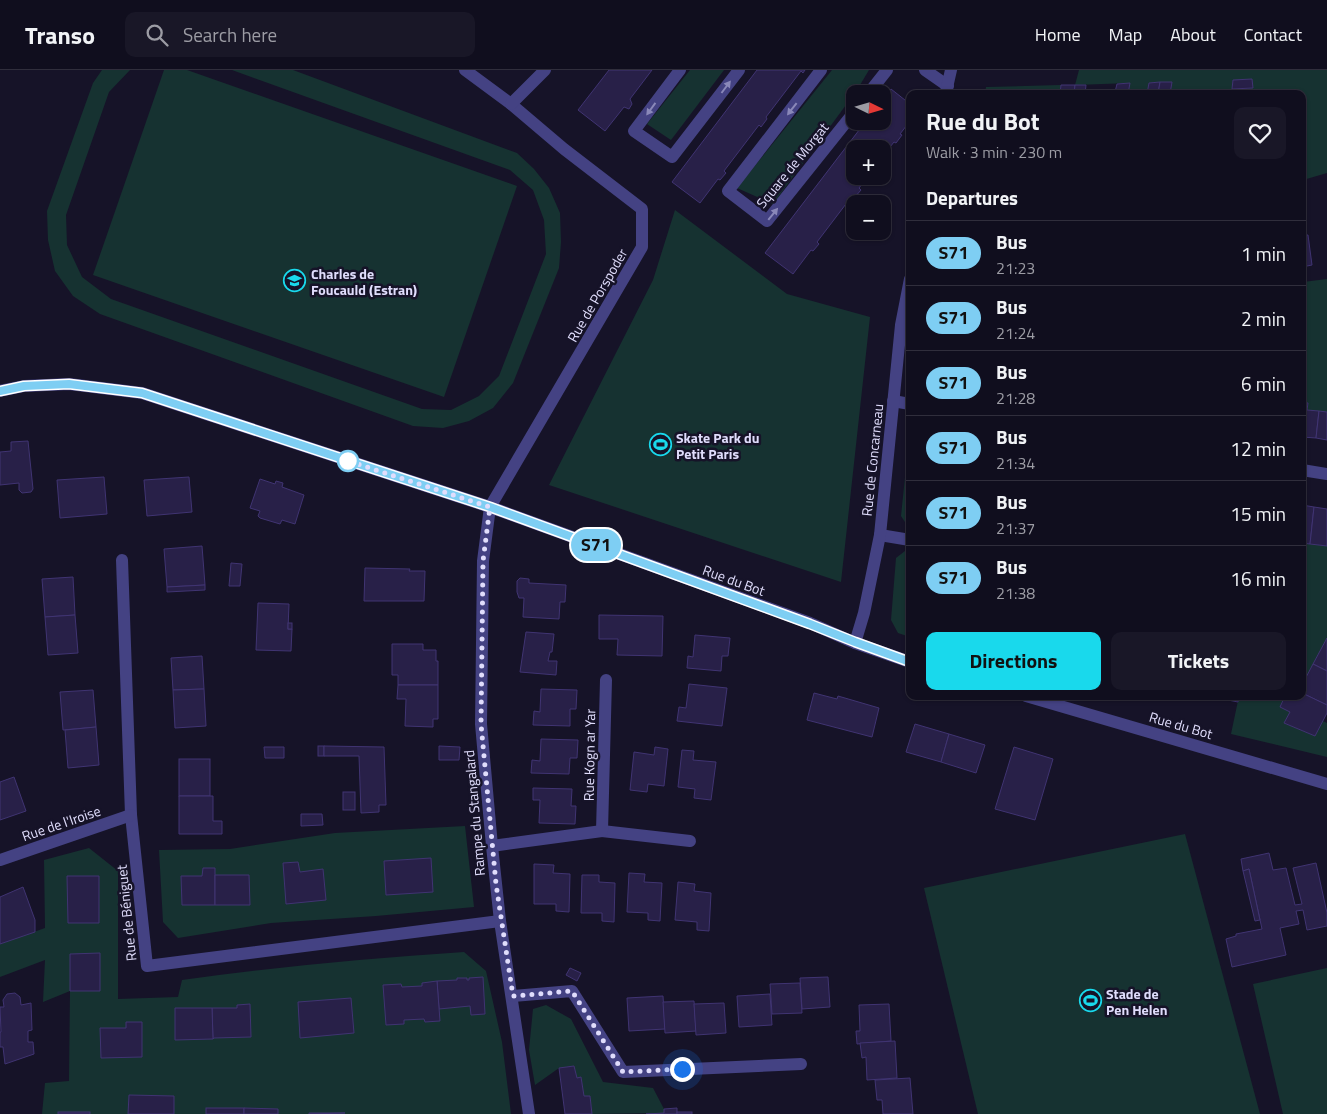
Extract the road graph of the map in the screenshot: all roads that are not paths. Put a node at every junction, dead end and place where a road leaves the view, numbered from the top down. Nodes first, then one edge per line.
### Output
1 (464, 70) edge
2 (545, 70) edge
3 (680, 70) edge
4 (739, 70) edge
5 (822, 70) edge
6 (887, 70) edge
7 (925, 70) edge
8 (951, 70) edge
9 (875, 85) edge
10 (947, 90) edge
11 (511, 104) junction
12 (846, 121) edge
13 (906, 299) edge
14 (0, 392) edge
15 (893, 401) junction
16 (906, 403) edge
17 (1306, 471) edge
18 (1327, 474) edge
19 (490, 507) junction
20 (880, 535) junction
21 (906, 539) edge
22 (122, 560) dead end
23 (855, 642) junction
24 (906, 661) edge
25 (606, 680) dead end
26 (1040, 700) edge
27 (1327, 784) edge
28 (131, 815) junction
29 (602, 831) junction
30 (690, 841) dead end
31 (492, 846) junction
32 (0, 860) edge
33 (500, 921) junction
34 (513, 996) junction
35 (801, 1064) dead end
36 (529, 1114) edge

1 - 11 street, Rue de Porspoder
2 - 11 street
3 -> 4 street
5 -> 12 street, Square de Morgat
6 - 9 street
7 - 10 street
8 - 10 street
11 - 19 street, Rue de Porspoder
13 - 15 street, Rue de Concarneau
14 - 19 street, Rue du Bot
15 - 16 street
15 - 20 street, Rue de Concarneau
17 - 18 street
19 - 23 street, Rue du Bot
19 - 31 street, Rampe du Stangalard
20 - 21 street
20 - 23 street, Rue de Concarneau
22 - 28 street, Rue de Béniguet
23 - 24 street, Rue du Bot
25 - 29 street, Rue Kogn ar Yar
26 - 27 street, Rue du Bot
28 - 32 street, Rue de l'Iroise
28 - 33 street, Rue de Béniguet
29 - 30 street
29 - 31 street
31 - 33 street, Rampe du Stangalard
33 - 34 street, Rampe du Stangalard
34 - 35 street
34 - 36 street, Rampe du Stangalard

